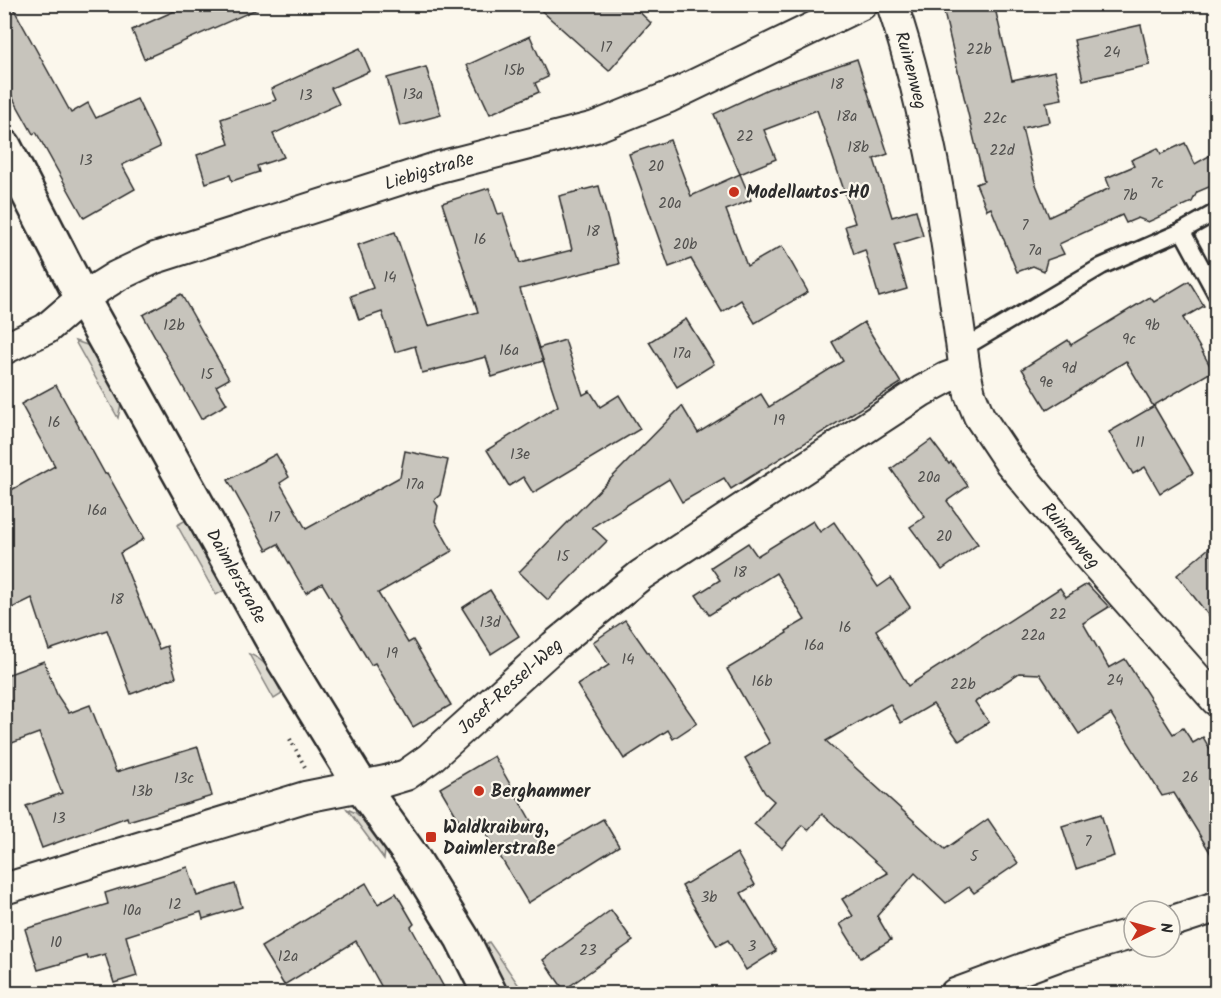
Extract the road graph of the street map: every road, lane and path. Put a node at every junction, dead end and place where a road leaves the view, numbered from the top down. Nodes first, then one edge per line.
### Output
1 (862, 4) edge
2 (892, 4) edge
3 (4, 146) edge
4 (1216, 212) edge
5 (1182, 231) junction
6 (1216, 294) edge
7 (82, 298) junction
8 (4, 350) edge
9 (963, 360) junction
10 (1216, 700) edge
11 (361, 786) junction
12 (4, 889) edge
13 (1216, 907) edge
14 (1182, 918) edge
15 (1122, 937) edge
16 (490, 993) edge
17 (955, 993) edge

1 - 7 street, Liebigstraße
2 - 9 street, Ruinenweg
3 - 7 street, Daimlerstraße
4 - 5 lane
5 - 6 lane
5 - 9 lane
7 - 8 street, Liebigstraße
7 - 11 street, Daimlerstraße
9 - 10 street, Ruinenweg
9 - 11 street, Josef-Ressel-Weg
11 - 12 street, Josef-Ressel-Weg
11 - 16 street, Daimlerstraße
13 - 14 street
15 - 17 street

